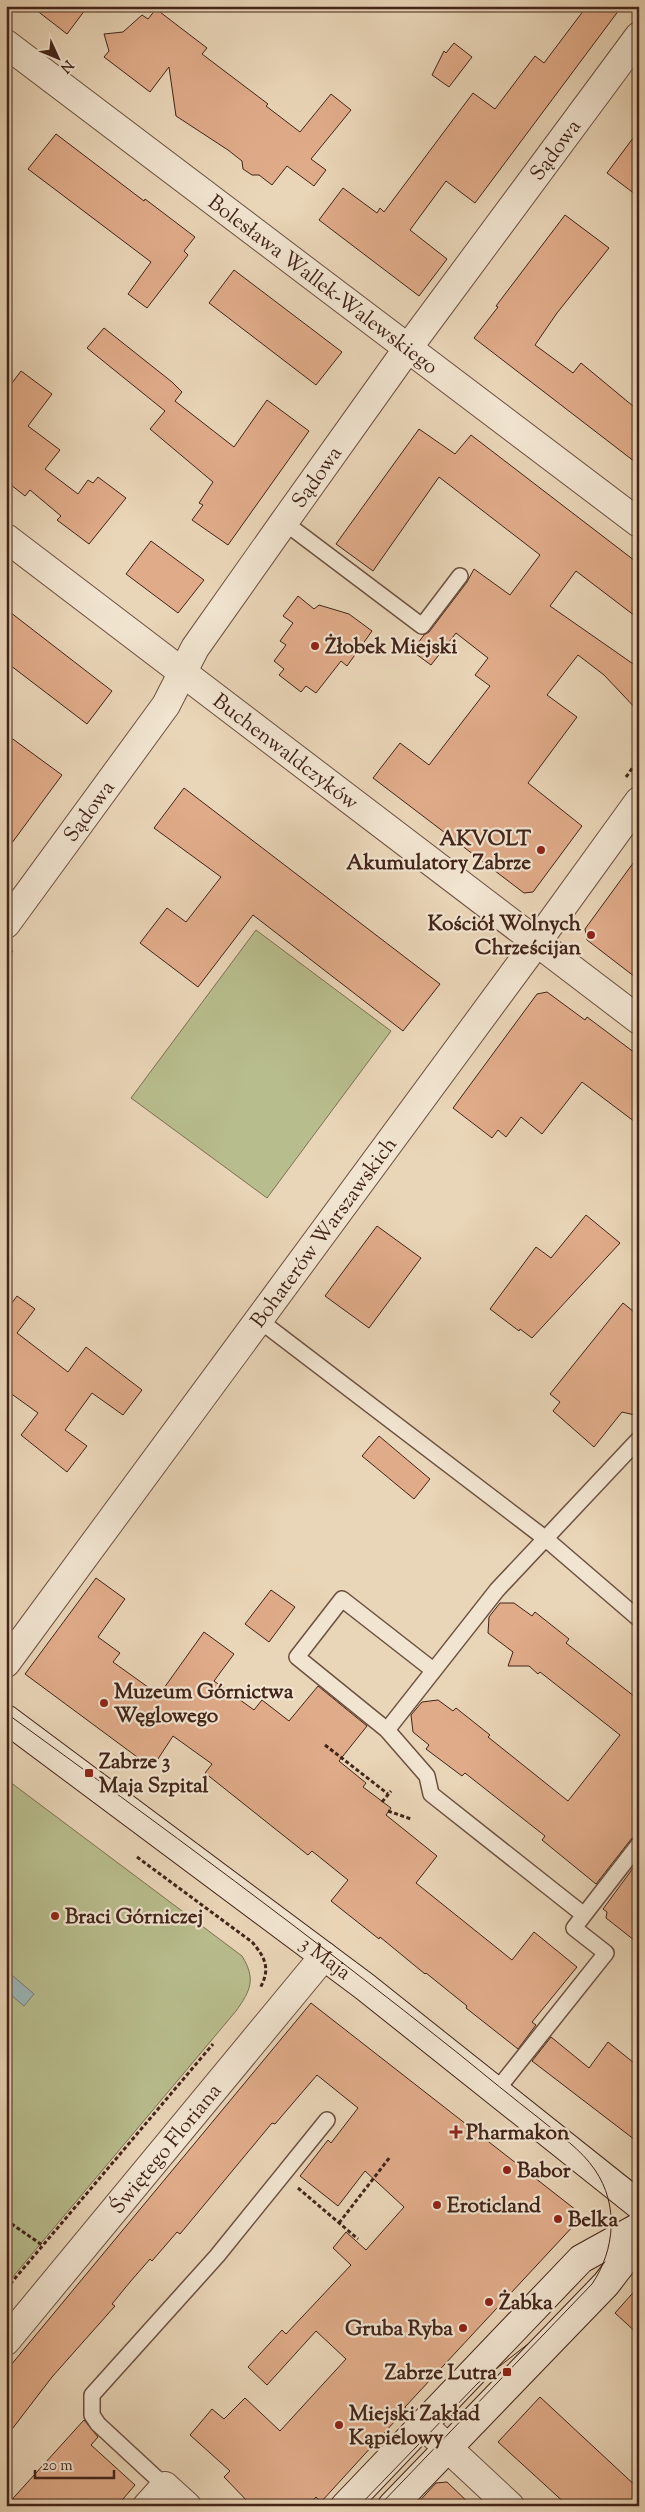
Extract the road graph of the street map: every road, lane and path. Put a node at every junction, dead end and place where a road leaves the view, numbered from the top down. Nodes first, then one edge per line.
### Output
1 (639, 36) edge
2 (6, 44) edge
3 (408, 348) junction
4 (284, 522) junction
5 (639, 523) edge
6 (6, 538) edge
7 (460, 576) dead end
8 (182, 674) junction
9 (639, 759) edge
10 (630, 792) edge
11 (12, 934) edge
12 (538, 942) junction
13 (6, 959) edge
14 (639, 1020) edge
15 (259, 1320) junction
16 (639, 1439) edge
17 (546, 1539) junction
18 (639, 1619) edge
19 (6, 1664) edge
20 (433, 1670) junction
21 (6, 1719) edge
22 (387, 1730) junction
23 (325, 1745) dead end
24 (382, 1802) dead end
25 (388, 1811) dead end
26 (411, 1819) dead end
27 (639, 1844) edge
28 (137, 1857) dead end
29 (584, 1915) junction
30 (324, 1956) junction
31 (259, 1990) dead end
32 (214, 2043) dead end
33 (496, 2091) junction
34 (326, 2120) dead end
35 (390, 2157) dead end
36 (282, 2175) junction
37 (639, 2205) edge
38 (6, 2220) edge
39 (339, 2223) junction
40 (639, 2228) edge
41 (358, 2239) dead end
42 (639, 2241) edge
43 (42, 2245) junction
44 (6, 2289) edge
45 (6, 2341) edge
46 (422, 2424) junction
47 (448, 2448) junction
48 (165, 2486) junction
49 (148, 2506) edge
50 (188, 2506) edge
51 (344, 2506) edge
52 (392, 2506) edge
53 (510, 2506) edge

1 - 3 street, Sądowa
2 - 3 street, Bolesława Wallek-Walewskiego
3 - 4 street, Sądowa
3 - 5 street, Bolesława Wallek-Walewskiego
4 - 7 lane
4 - 8 street, Sądowa
6 - 8 street, Buchenwaldczyków
8 - 11 street, Sądowa
8 - 12 street, Buchenwaldczyków
9 - 10 path
10 - 12 street, Bohaterów Warszawskich
11 - 13 path
12 - 14 street, Buchenwaldczyków
12 - 15 street, Bohaterów Warszawskich
15 - 17 lane
15 - 19 street, Bohaterów Warszawskich
16 - 17 lane
17 - 18 lane
17 - 20 lane
20 - 22 lane
20 - 22 lane
21 - 30 street, 3 Maja
22 - 29 lane
23 - 24 path
25 - 26 path
27 - 29 lane
28 - 31 path
29 - 33 lane
30 - 33 street, 3 Maja
30 - 45 street, Świętego Floriana
32 - 43 path
33 - 37 street, 3 Maja
34 - 36 lane
35 - 39 path
36 - 39 path
36 - 48 lane
38 - 43 path
39 - 41 path
40 - 46 street
42 - 47 street
43 - 44 path
46 - 47 street
46 - 51 street
47 - 52 street
47 - 53 street
48 - 49 street
48 - 50 street

